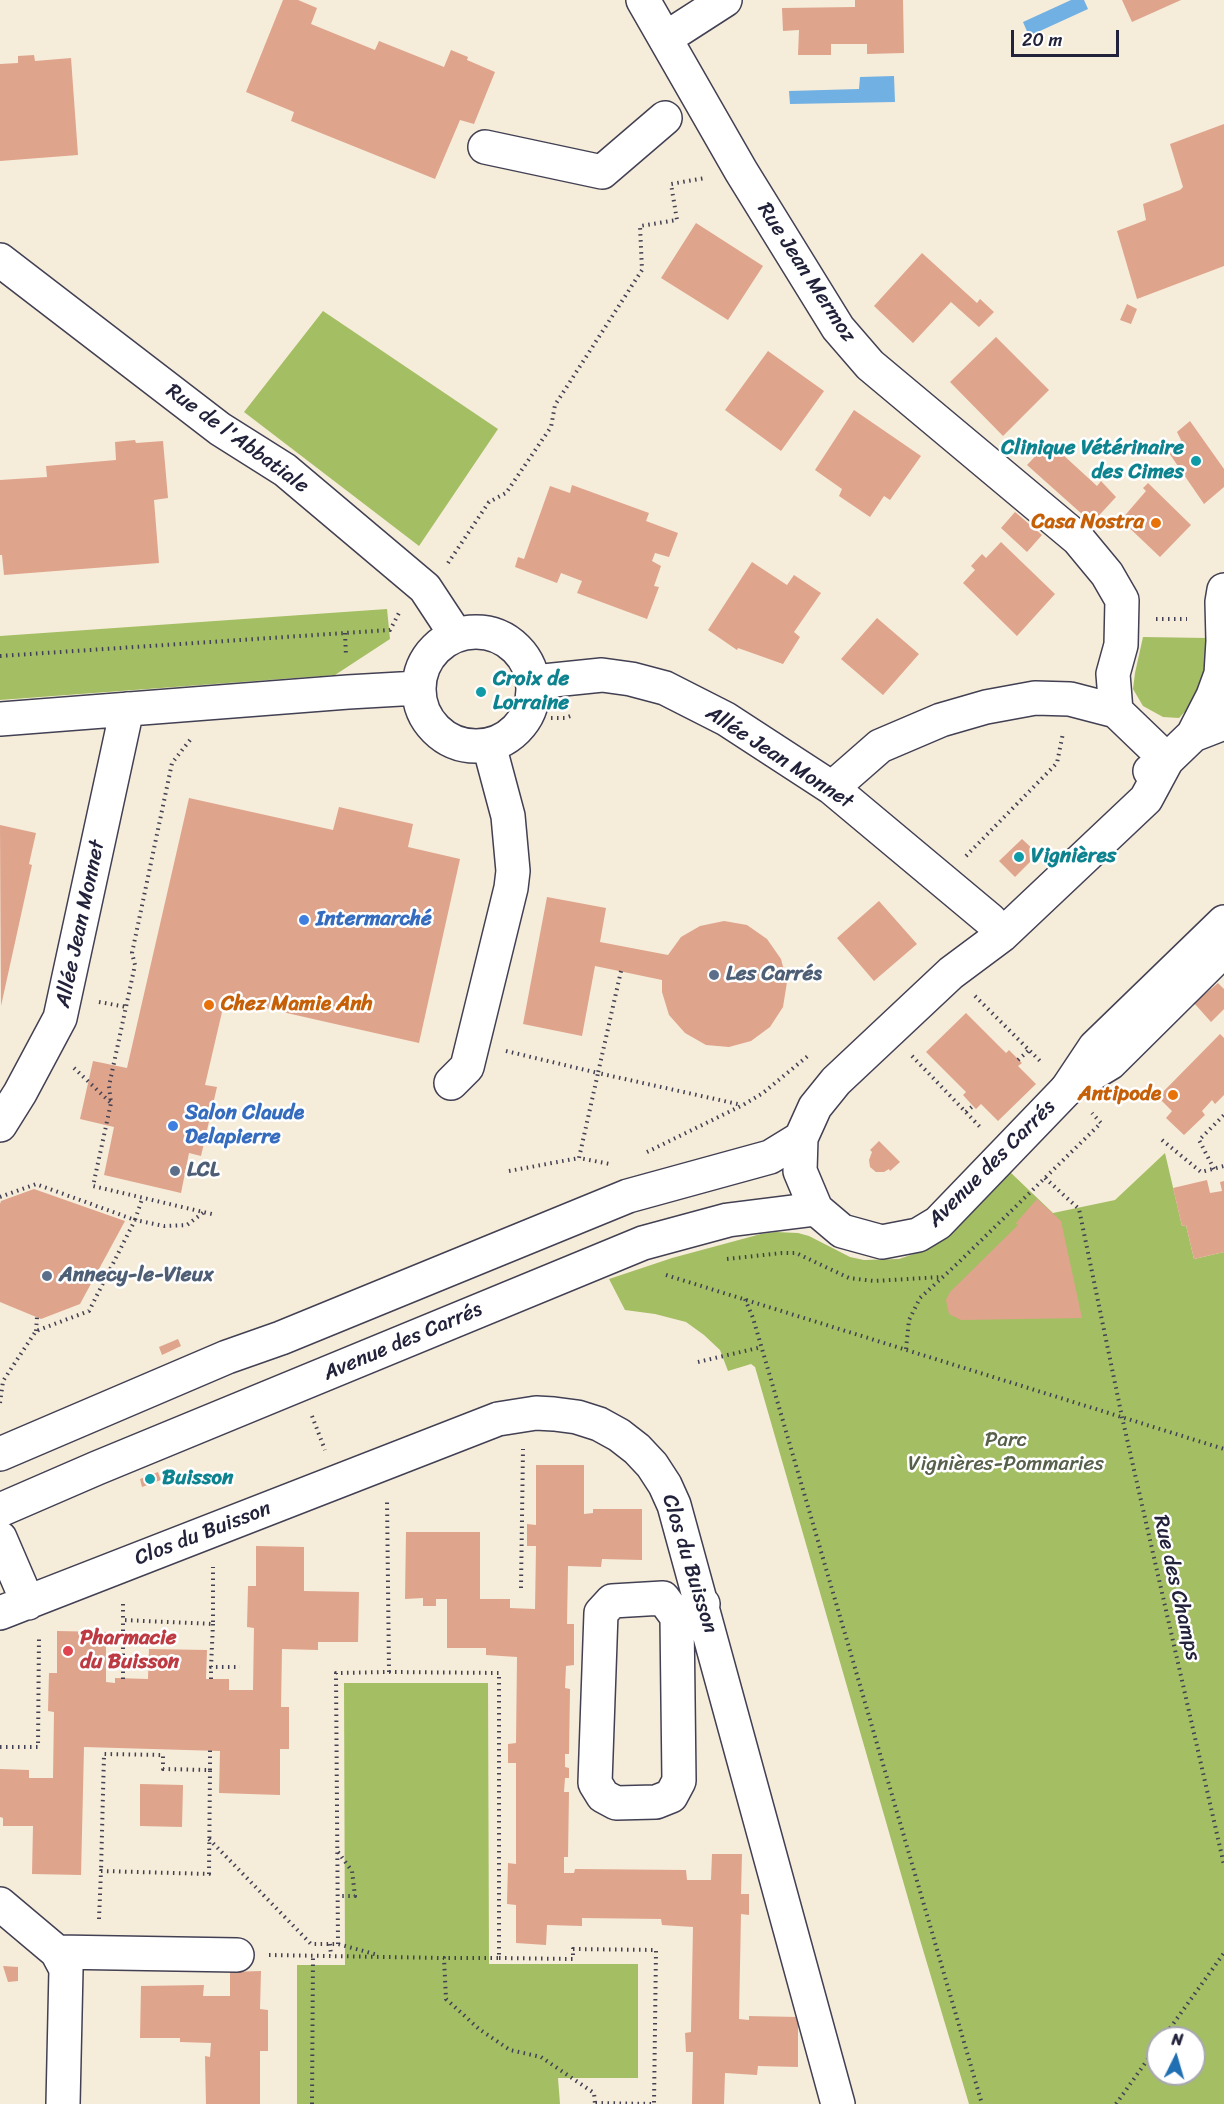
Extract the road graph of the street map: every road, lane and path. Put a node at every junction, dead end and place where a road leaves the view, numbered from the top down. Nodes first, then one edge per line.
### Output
1 (644, 0) edge
2 (725, 0) edge
3 (666, 38) junction
4 (665, 118) dead end
5 (485, 147) dead end
6 (704, 178) dead end
7 (0, 260) edge
8 (424, 588) junction
9 (1224, 590) edge
10 (456, 635) junction
11 (0, 656) edge
12 (534, 682) junction
13 (418, 688) junction
14 (220, 702) junction
15 (127, 709) junction
16 (1116, 711) junction
17 (0, 719) edge
18 (1224, 723) edge
19 (1193, 735) junction
20 (489, 745) junction
21 (1167, 760) junction
22 (832, 788) junction
23 (990, 920) junction
24 (1224, 922) edge
25 (1224, 950) edge
26 (621, 971) dead end
27 (951, 973) junction
28 (889, 1032) junction
29 (473, 1044) junction
30 (1029, 1050) dead end
31 (809, 1055) dead end
32 (1018, 1060) dead end
33 (598, 1073) junction
34 (88, 1081) dead end
35 (451, 1083) dead end
36 (1067, 1089) junction
37 (111, 1103) junction
38 (742, 1105) junction
39 (973, 1106) dead end
40 (966, 1112) junction
41 (1224, 1115) edge
42 (0, 1125) edge
43 (801, 1138) junction
44 (1162, 1140) dead end
45 (1005, 1152) junction
46 (639, 1156) dead end
47 (579, 1158) junction
48 (1224, 1166) edge
49 (1214, 1169) junction
50 (509, 1171) dead end
51 (1045, 1178) dead end
52 (1037, 1186) dead end
53 (628, 1196) junction
54 (0, 1197) edge
55 (142, 1199) junction
56 (816, 1209) junction
57 (204, 1212) junction
58 (216, 1215) dead end
59 (135, 1220) junction
60 (724, 1260) dead end
61 (669, 1270) dead end
62 (942, 1277) dead end
63 (745, 1299) junction
64 (37, 1317) dead end
65 (36, 1331) junction
66 (762, 1347) junction
67 (698, 1362) dead end
68 (0, 1403) edge
69 (311, 1415) dead end
70 (523, 1415) junction
71 (1122, 1417) junction
72 (1224, 1449) edge
73 (0, 1454) edge
74 (327, 1454) dead end
75 (387, 1461) junction
76 (0, 1510) edge
77 (213, 1530) junction
78 (0, 1538) edge
79 (124, 1565) junction
80 (521, 1587) dead end
81 (22, 1605) edge
82 (690, 1611) junction
83 (123, 1620) junction
84 (213, 1623) junction
85 (212, 1667) junction
86 (240, 1667) dead end
87 (389, 1672) junction
88 (123, 1678) dead end
89 (211, 1679) dead end
90 (0, 1747) edge
91 (121, 1748) dead end
92 (210, 1750) dead end
93 (121, 1754) junction
94 (210, 1770) junction
95 (209, 1839) junction
96 (338, 1852) junction
97 (1224, 1866) edge
98 (101, 1871) junction
99 (338, 1896) junction
100 (0, 1905) edge
101 (99, 1924) dead end
102 (330, 1944) junction
103 (338, 1944) junction
104 (57, 1952) junction
105 (1224, 1953) edge
106 (237, 1955) joint
107 (313, 1956) junction
108 (331, 1956) junction
109 (384, 1957) junction
110 (444, 1958) junction
111 (499, 1958) junction
112 (1172, 2026) edge
113 (1146, 2062) edge
114 (63, 2104) edge
115 (312, 2104) edge
116 (595, 2104) edge
117 (838, 2104) edge
118 (982, 2104) edge
119 (1116, 2104) edge

1 - 3 street, Rue Jean Mermoz
2 - 3 street
3 - 16 street, Rue Jean Mermoz
4 - 5 street
6 - 8 path
7 - 8 street, Rue de l'Abbatiale
8 - 10 street, Rue de l'Abbatiale
8 - 11 path
9 - 19 street
10 - 12 street
10 - 13 street
12 - 20 street
12 - 22 street, Allée Jean Monnet
13 - 14 street
13 - 20 street
14 - 15 street
14 - 37 path
15 - 17 street
15 - 42 street, Allée Jean Monnet
16 - 21 street
16 - 22 street
18 - 19 street, Avenue des Carrés
19 - 21 street, Avenue des Carrés
20 - 29 street
21 - 23 street, Avenue des Carrés
21 - 27 street, Avenue des Carrés
22 - 23 street, Allée Jean Monnet
23 - 27 street, Avenue des Carrés
24 - 36 street, Avenue des Carrés
25 - 36 street, Avenue des Carrés
26 - 33 path
27 - 28 street, Avenue des Carrés
28 - 40 path
28 - 43 street, Avenue des Carrés
29 - 33 path
29 - 35 street
30 - 32 path
31 - 38 path
33 - 38 path
33 - 47 path
34 - 37 path
36 - 45 street, Avenue des Carrés
37 - 55 path
38 - 46 path
39 - 40 path
40 - 45 path
41 - 49 path
43 - 53 street
43 - 56 street, Avenue des Carrés
44 - 49 path
45 - 52 path
45 - 56 street, Avenue des Carrés
47 - 50 path
47 - 53 path
48 - 49 path
51 - 71 path, Rue des Champs
53 - 73 street
54 - 59 path
55 - 57 path
55 - 59 path
56 - 76 street, Avenue des Carrés
57 - 58 path
57 - 59 path
59 - 65 path
60 - 62 path
61 - 63 path
63 - 66 path
63 - 71 path
64 - 65 path
65 - 68 path
66 - 67 path
66 - 118 path
69 - 74 path
70 - 75 street, Clos du Buisson
70 - 80 path
70 - 82 street, Clos du Buisson
71 - 72 path
71 - 97 path, Rue des Champs
75 - 77 street, Clos du Buisson
75 - 87 path
77 - 79 street, Clos du Buisson
77 - 84 path
78 - 81 street
79 - 81 street, Clos du Buisson
79 - 83 path
81 - 90 path
82 - 82 street
82 - 117 street, Clos du Buisson
83 - 84 path
83 - 88 path
84 - 85 path
85 - 86 path
85 - 89 path
87 - 96 path
87 - 111 path
91 - 93 path
92 - 94 path
93 - 94 path
93 - 98 path
94 - 95 path
95 - 98 path
95 - 102 path
96 - 99 path
96 - 99 path
98 - 101 path
99 - 103 path
100 - 104 street
102 - 103 path
102 - 108 path
103 - 109 path
104 - 106 street
104 - 114 street
105 - 112 path
106 - 107 path
107 - 108 path
107 - 115 path
108 - 109 path
109 - 110 path
110 - 111 path
110 - 116 path
111 - 116 path
113 - 119 path

